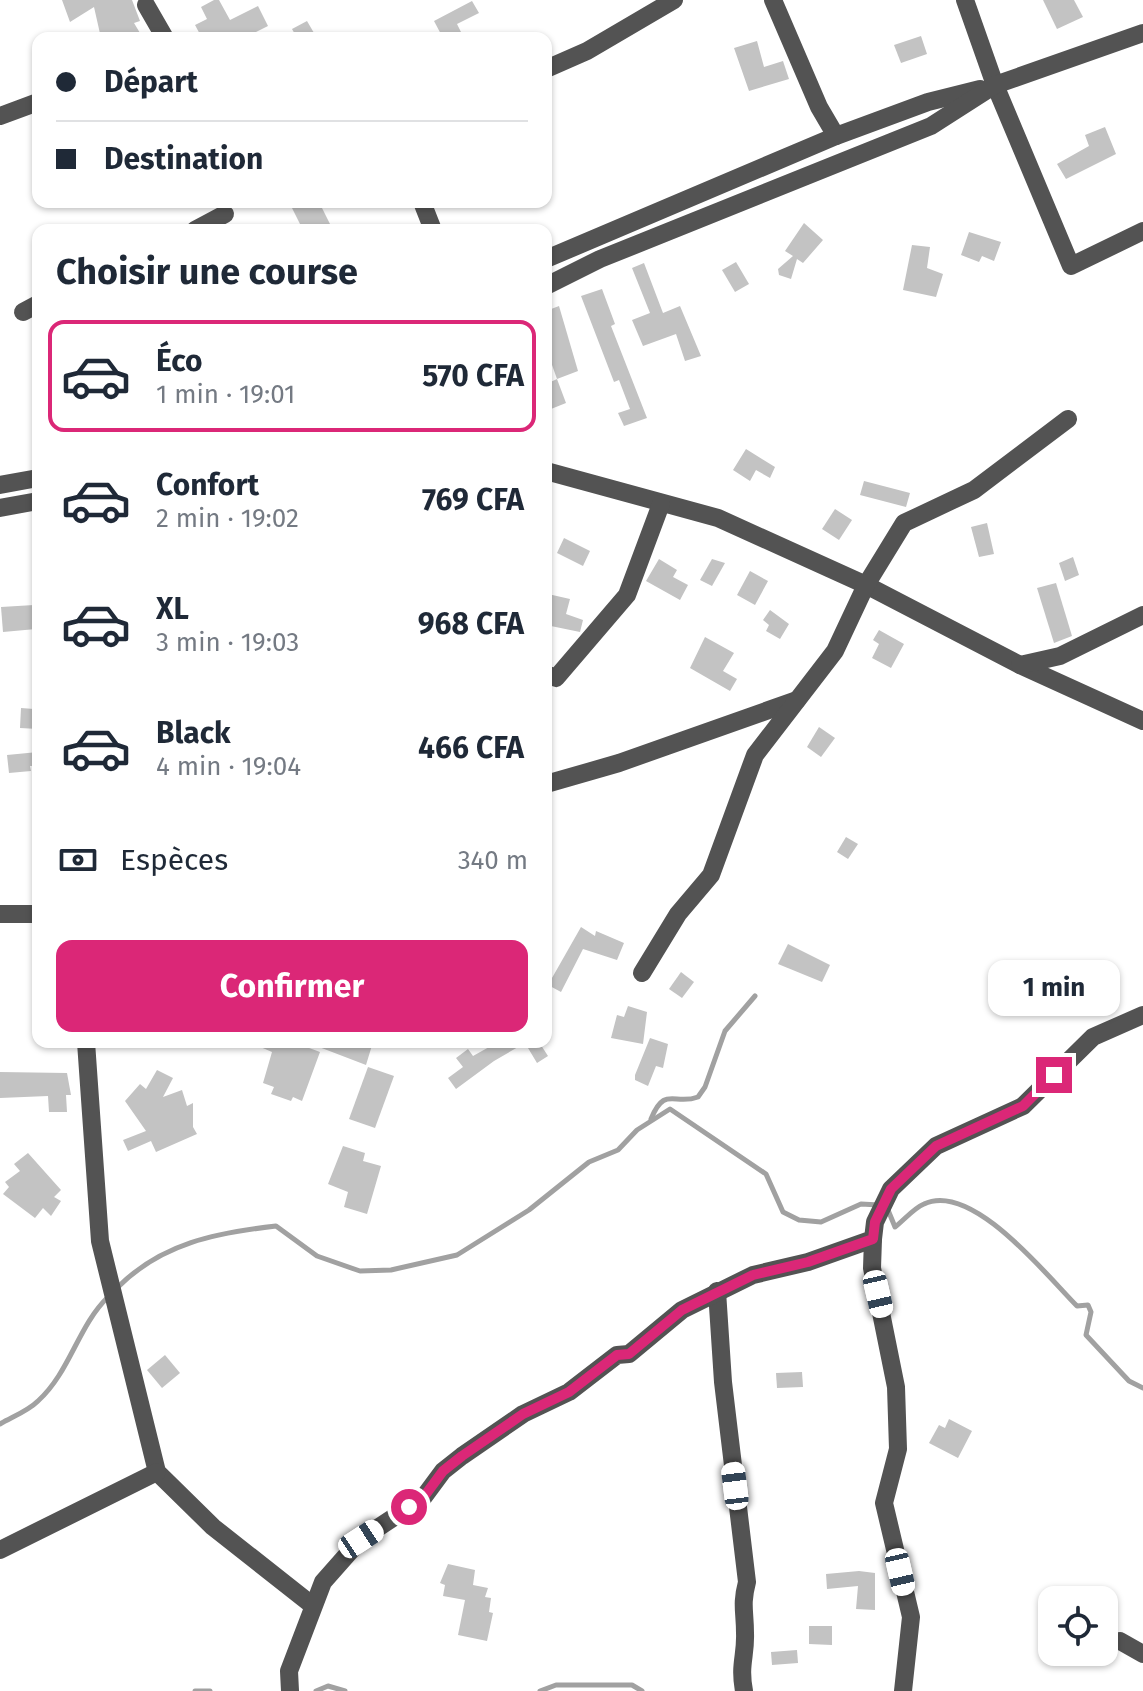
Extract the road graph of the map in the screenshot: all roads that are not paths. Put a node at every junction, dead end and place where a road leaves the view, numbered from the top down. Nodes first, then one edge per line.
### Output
1 (674, 0) edge
2 (773, 0) edge
3 (965, 0) edge
4 (146, 5) dead end
5 (162, 32) edge
6 (1143, 33) edge
7 (552, 66) edge
8 (995, 85) junction
9 (32, 104) edge
10 (1, 112) edge
11 (836, 136) junction
12 (226, 215) edge
13 (207, 224) edge
14 (1143, 231) edge
15 (552, 256) edge
16 (552, 283) edge
17 (1068, 419) dead end
18 (552, 473) edge
19 (32, 479) edge
20 (0, 485) edge
21 (32, 502) edge
22 (661, 504) junction
23 (0, 508) edge
24 (866, 585) junction
25 (1143, 615) edge
26 (1020, 665) junction
27 (552, 676) edge
28 (799, 699) junction
29 (1143, 721) edge
30 (552, 782) edge
31 (0, 914) edge
32 (32, 914) edge
33 (642, 973) dead end
34 (1143, 1015) edge
35 (86, 1048) edge
36 (873, 1239) junction
37 (717, 1291) junction
38 (157, 1472) junction
39 (0, 1550) edge
40 (312, 1605) junction
41 (1120, 1641) dead end
42 (1143, 1654) edge
43 (290, 1691) edge
44 (744, 1691) edge
45 (903, 1691) edge

1 - 7 street
2 - 11 street
3 - 8 street
4 - 5 street
6 - 8 street
8 - 11 street
8 - 14 street
8 - 16 street
9 - 10 street
11 - 15 street
12 - 13 street
17 - 24 street
18 - 22 street
19 - 20 street
21 - 23 street
22 - 24 street
22 - 27 street
24 - 26 street
24 - 28 street
25 - 26 street
26 - 29 street
28 - 30 street
28 - 33 street
31 - 32 street
34 - 36 street
35 - 38 street
36 - 37 street
36 - 45 street
37 - 40 street
37 - 44 street
38 - 39 street
38 - 40 street
40 - 43 street
41 - 42 street

